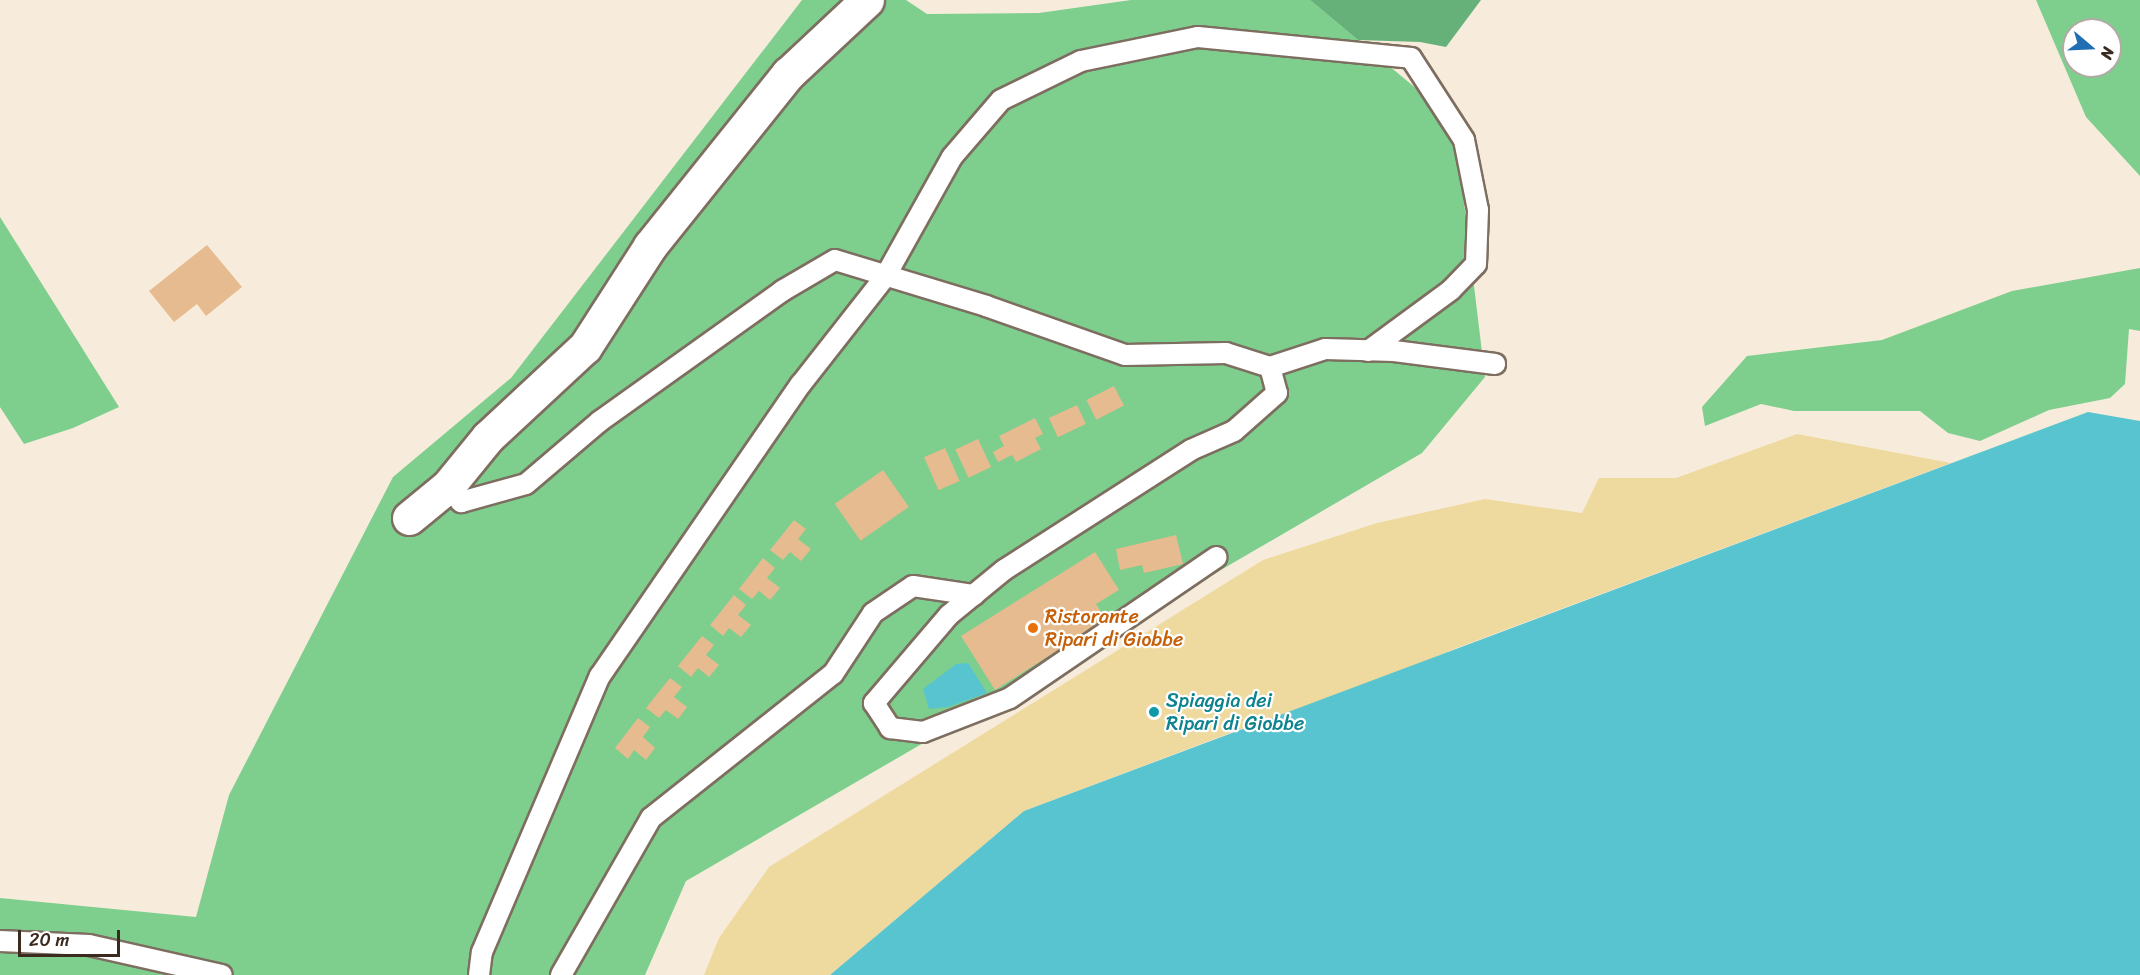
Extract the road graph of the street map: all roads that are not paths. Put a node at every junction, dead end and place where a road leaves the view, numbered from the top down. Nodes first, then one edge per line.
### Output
1 (867, 0) edge
2 (885, 277) junction
3 (1368, 351) junction
4 (1495, 364) dead end
5 (1270, 367) junction
6 (448, 486) junction
7 (409, 518) dead end
8 (1217, 557) dead end
9 (974, 595) junction
10 (0, 941) edge
11 (222, 975) edge
12 (479, 975) edge
13 (561, 975) edge

1 - 6 street
2 - 3 lane
2 - 5 lane
2 - 6 lane
2 - 12 lane
3 - 4 lane
3 - 5 lane
5 - 9 lane
6 - 7 street
8 - 9 lane
9 - 13 lane
10 - 11 lane

